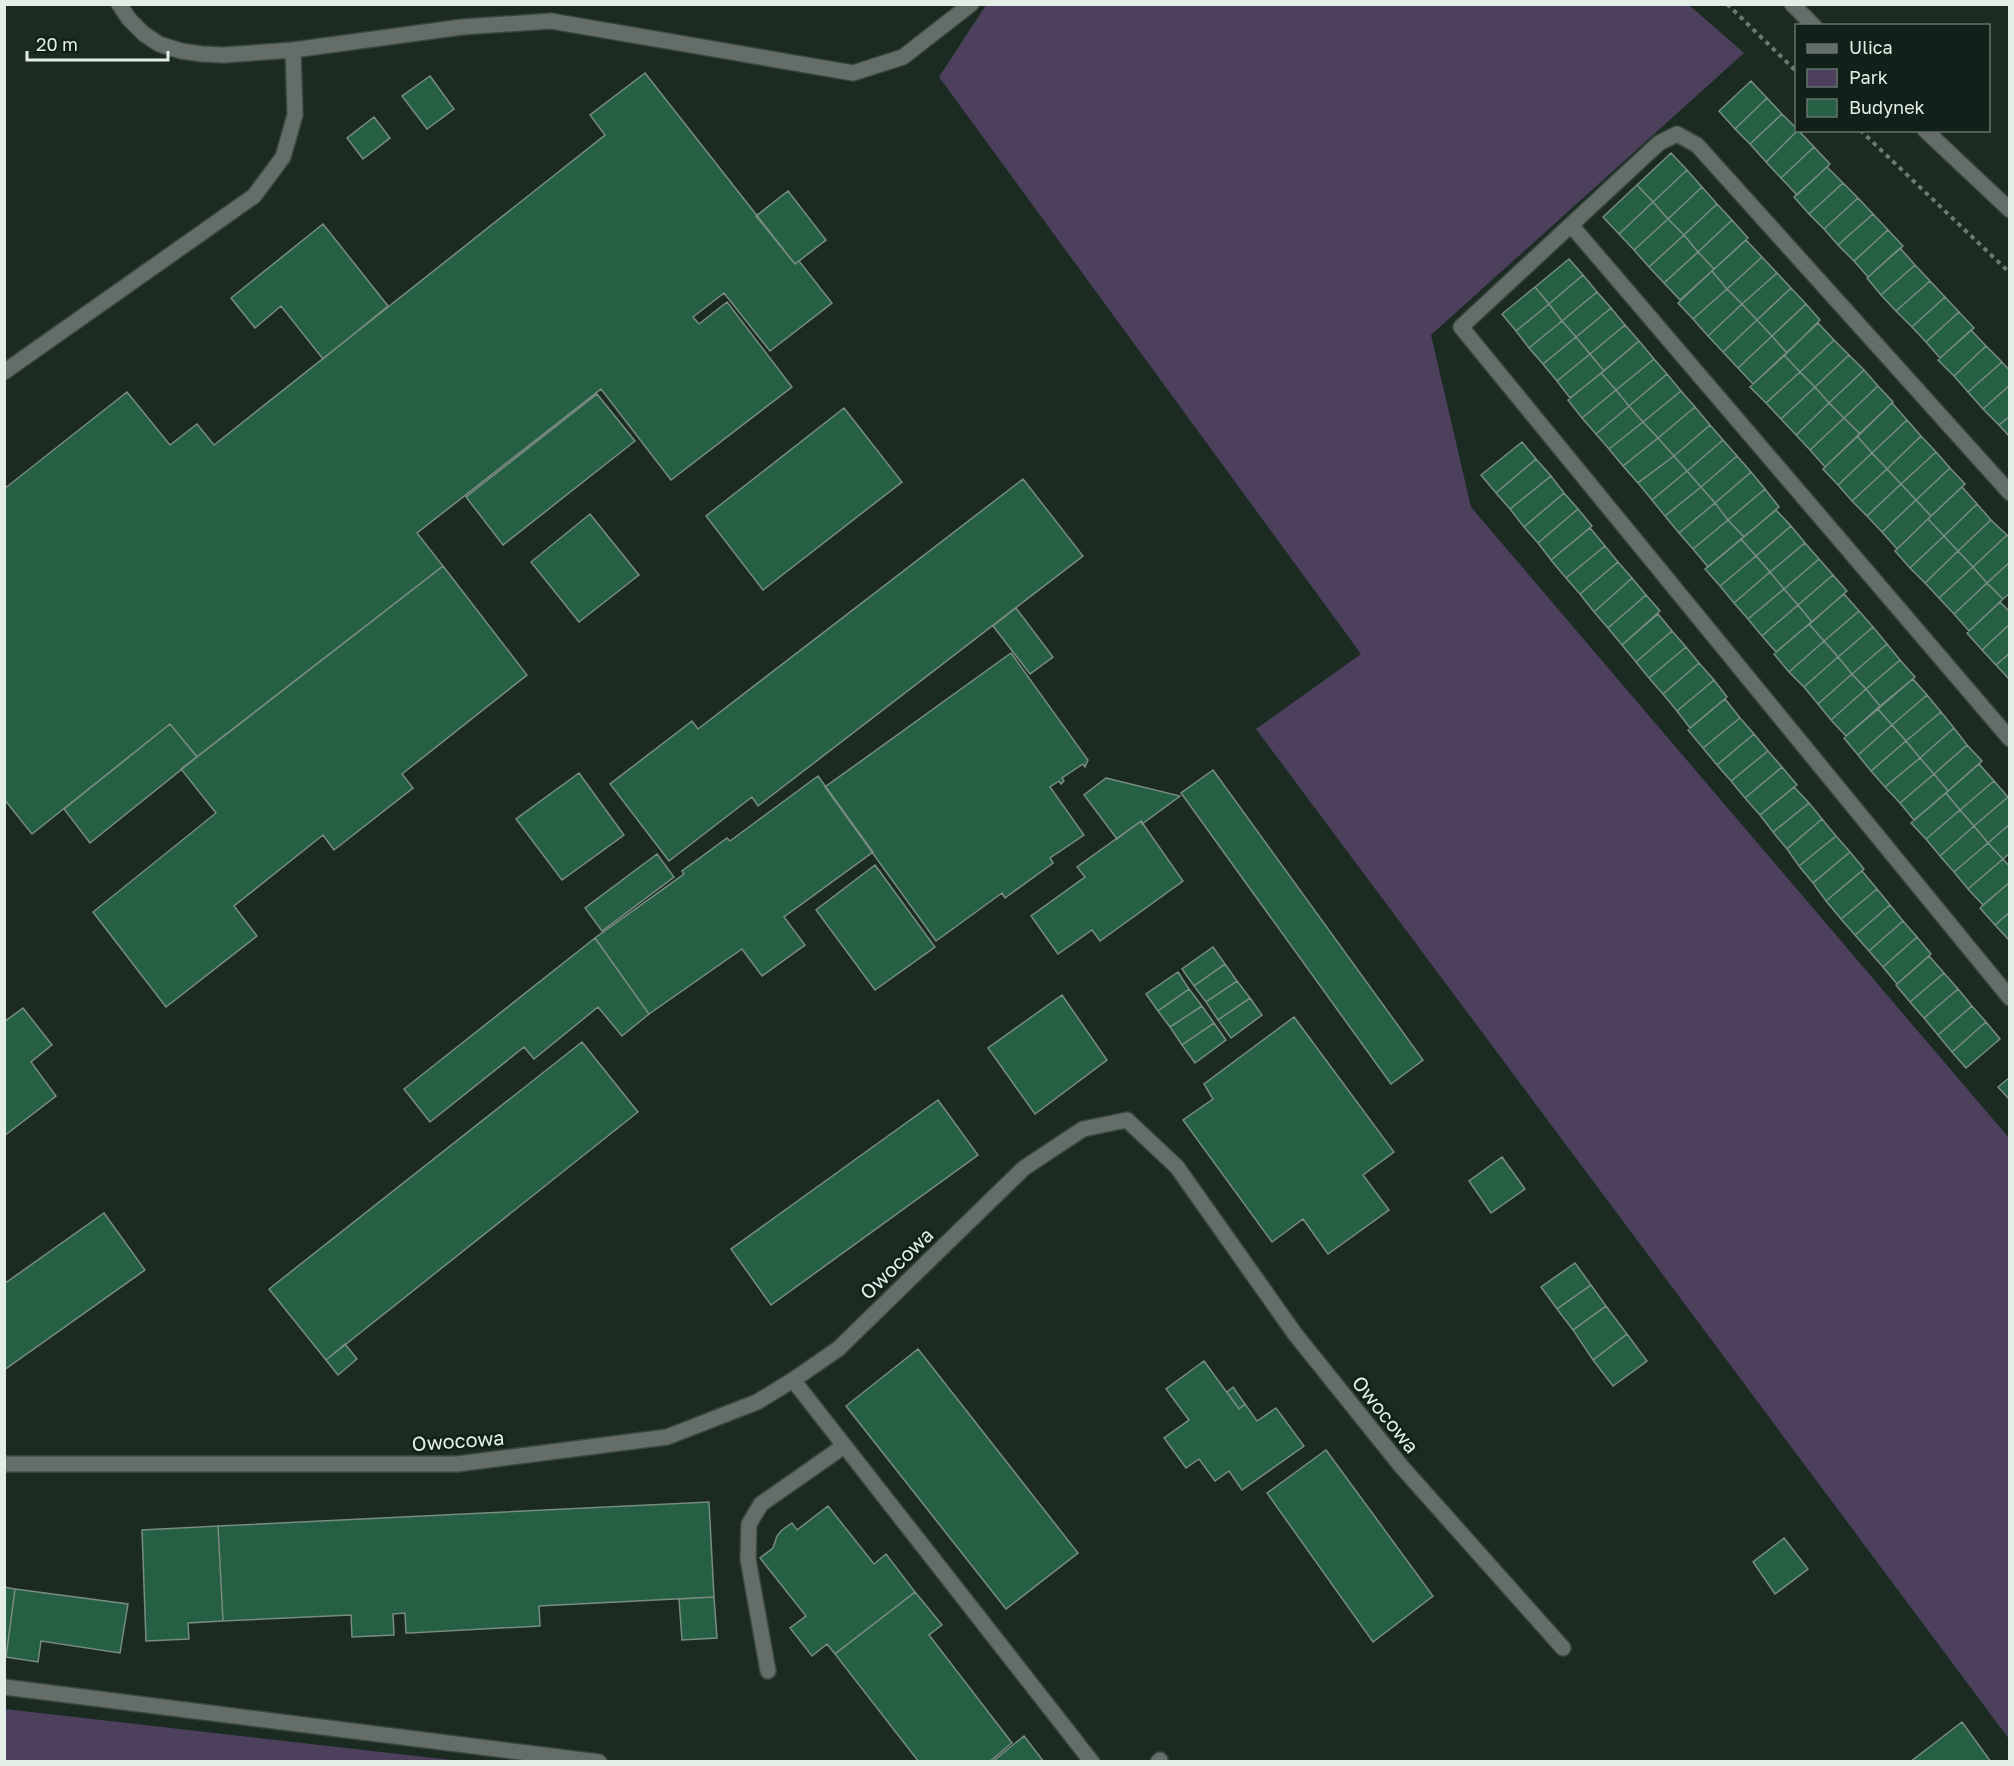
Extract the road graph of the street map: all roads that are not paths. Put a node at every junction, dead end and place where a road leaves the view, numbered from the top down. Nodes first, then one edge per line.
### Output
1 (119, 4) edge
2 (971, 4) edge
3 (1792, 4) edge
4 (1812, 24) edge
5 (293, 50) junction
6 (1927, 132) edge
7 (2010, 210) edge
8 (1571, 225) junction
9 (4, 372) edge
10 (2010, 493) edge
11 (2010, 739) edge
12 (2010, 998) edge
13 (793, 1380) junction
14 (844, 1446) junction
15 (4, 1464) edge
16 (1563, 1648) dead end
17 (768, 1671) dead end
18 (4, 1687) edge
19 (599, 1761) edge
20 (1092, 1761) edge

1 - 5 street
2 - 5 street
3 - 4 street
5 - 9 street
6 - 7 street
8 - 10 street
8 - 11 street
8 - 12 street
13 - 14 street
13 - 15 street, Owocowa
13 - 16 street, Owocowa
14 - 17 street
14 - 20 street
18 - 19 street

